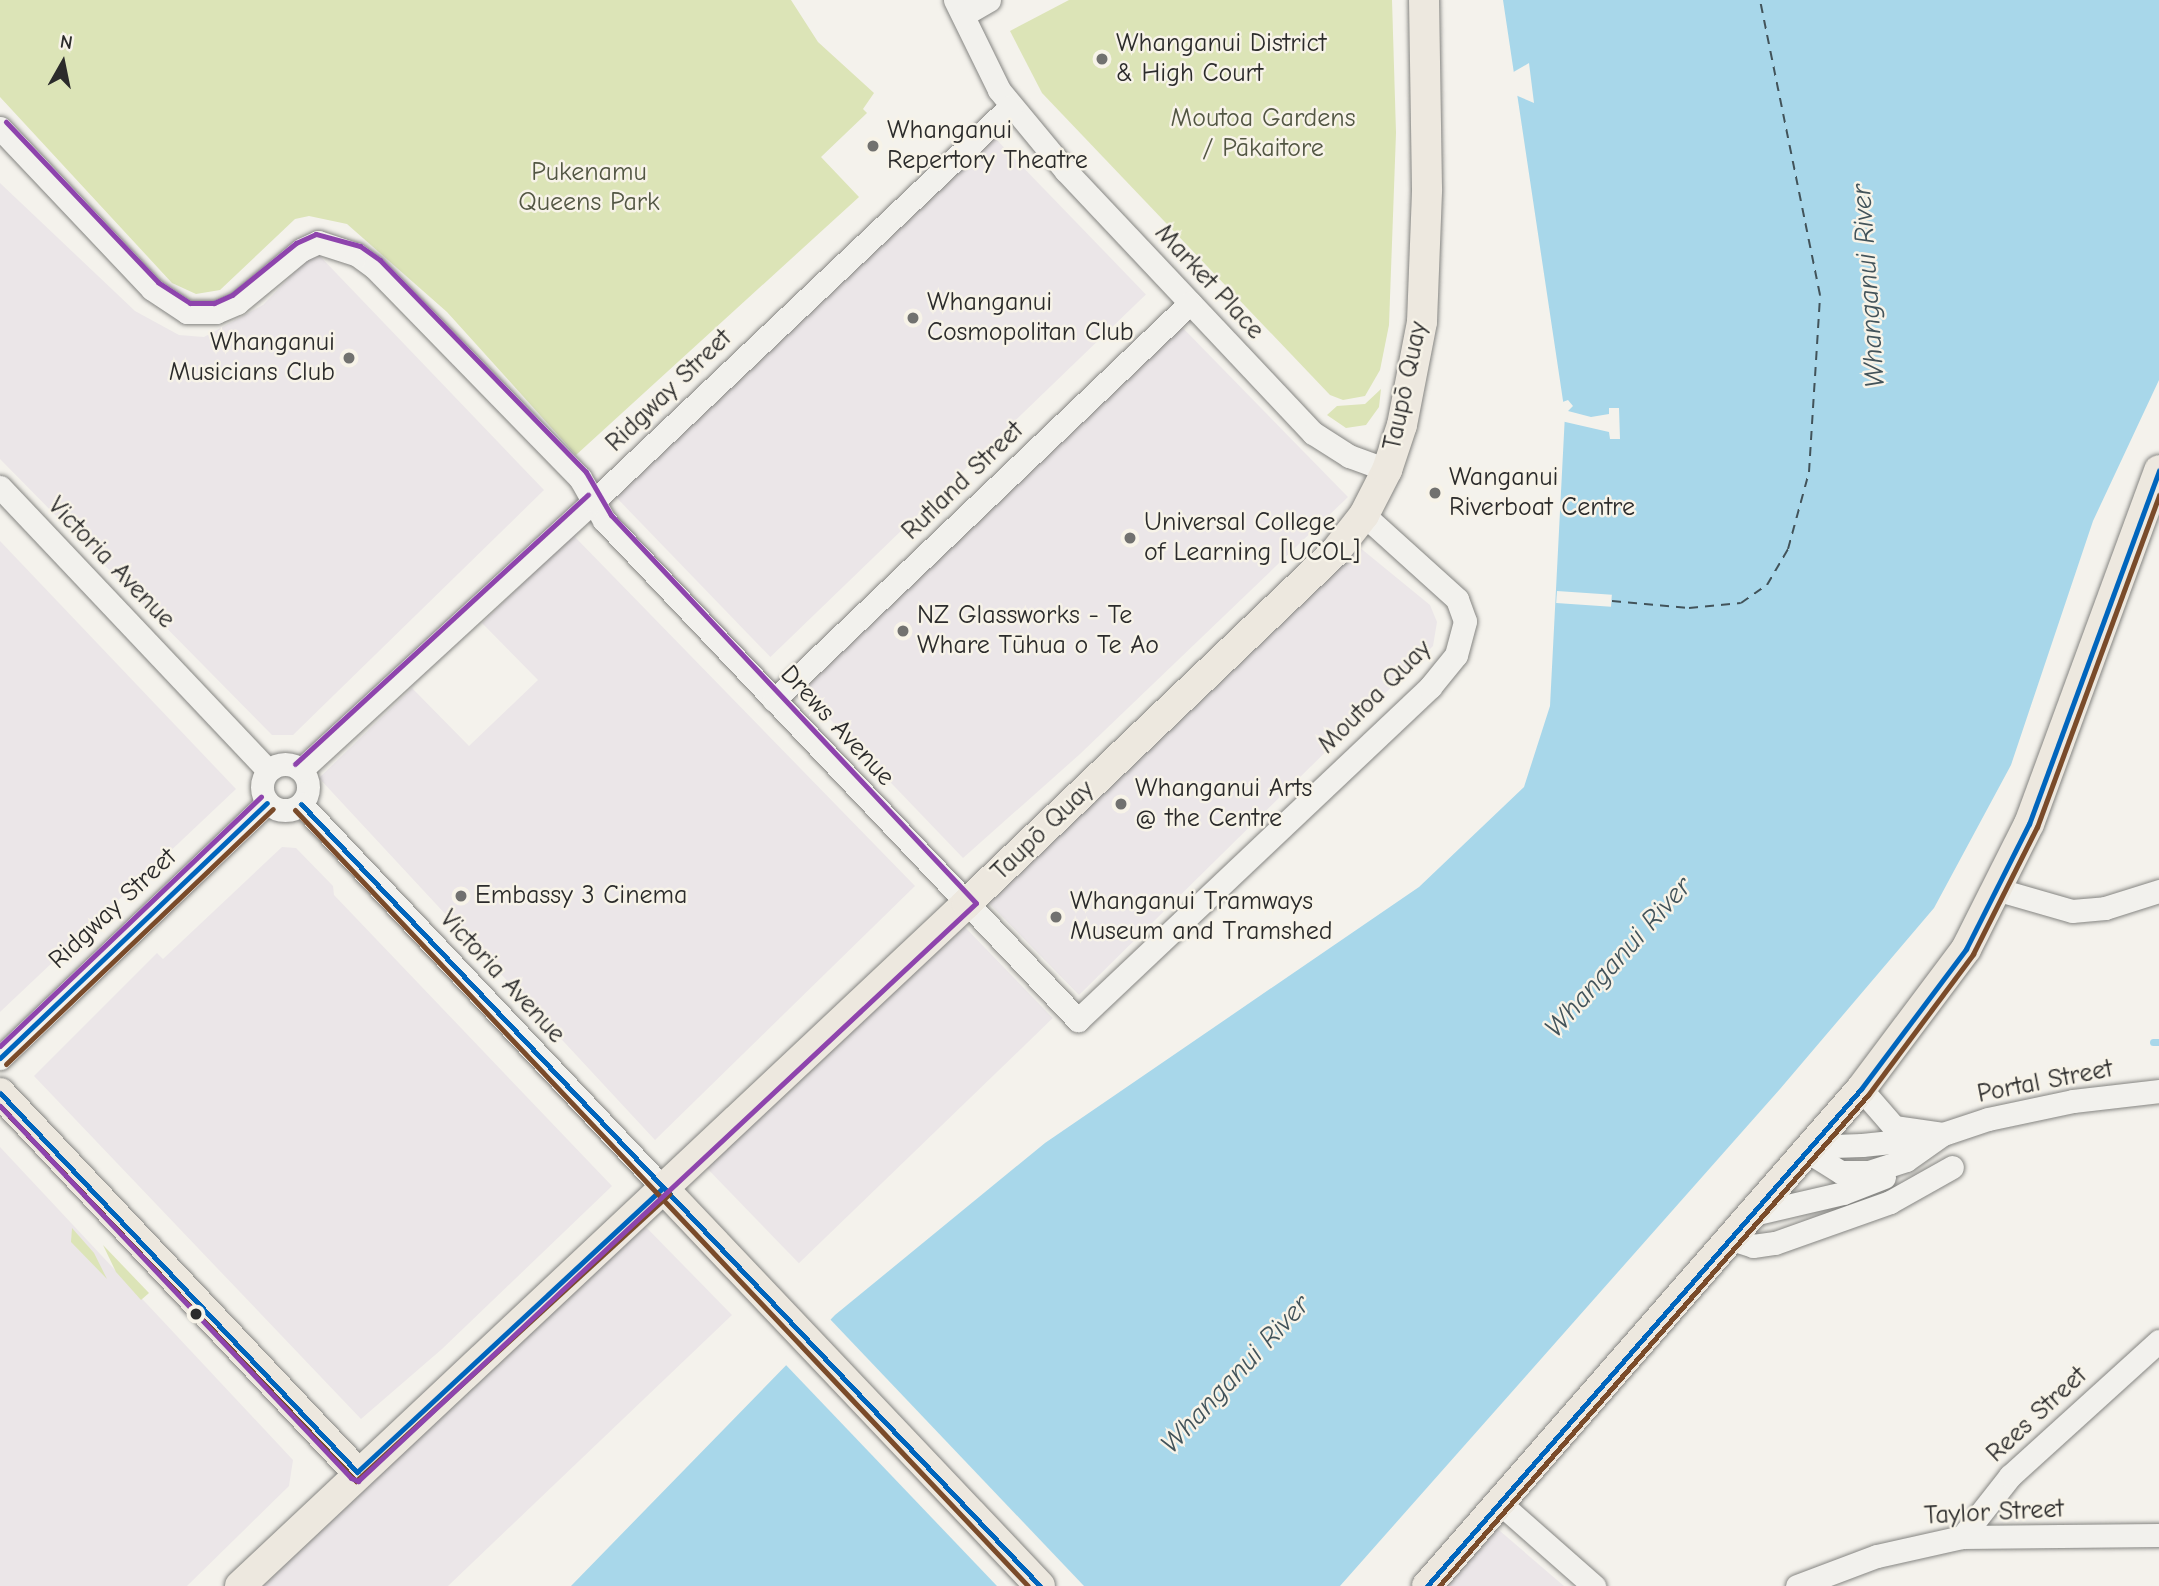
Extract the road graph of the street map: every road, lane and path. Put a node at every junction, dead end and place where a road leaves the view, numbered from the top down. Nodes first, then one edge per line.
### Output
1 (989, 0) edge
2 (1423, 0) edge
3 (959, 7) edge
4 (1011, 106) junction
5 (0, 128) edge
6 (1190, 303) junction
7 (1387, 470) junction
8 (2159, 470) edge
9 (0, 487) edge
10 (594, 501) junction
11 (1364, 515) junction
12 (774, 700) junction
13 (268, 770) junction
14 (301, 770) junction
15 (267, 803) junction
16 (301, 804) junction
17 (1999, 890) junction
18 (2159, 891) edge
19 (967, 903) junction
20 (1078, 1020) joint
21 (0, 1058) edge
22 (1861, 1089) junction
23 (2159, 1091) edge
24 (0, 1093) edge
25 (1913, 1132) junction
26 (1943, 1134) junction
27 (1813, 1144) junction
28 (1906, 1160) junction
29 (1952, 1167) dead end
30 (663, 1188) junction
31 (1753, 1214) junction
32 (1732, 1239) junction
33 (2159, 1341) edge
34 (357, 1472) junction
35 (1502, 1505) junction
36 (2159, 1535) edge
37 (1962, 1537) junction
38 (240, 1586) edge
39 (1040, 1586) edge
40 (1427, 1586) edge
41 (1594, 1586) edge
42 (1797, 1586) edge

1 - 3 street
2 - 7 main road, Taupō Quay
3 - 4 street, Market Place
4 - 6 street, Market Place
4 - 10 street, Ridgway Street
5 - 10 street, Drews Avenue
6 - 7 street, Market Place
6 - 12 street, Rutland Street
7 - 11 main road, Taupō Quay
8 - 17 main road
9 - 13 street, Victoria Avenue
10 - 12 street, Drews Avenue
10 - 14 street, Ridgway Street
11 - 19 main road, Taupō Quay
11 - 20 street, Moutoa Quay
12 - 19 street, Drews Avenue
13 - 14 street
13 - 15 street
14 - 16 street
15 - 16 street
15 - 21 street, Ridgway Street
16 - 30 street, Victoria Avenue
17 - 18 street
17 - 22 main road
19 - 20 street, Drews Avenue
19 - 30 main road, Taupō Quay
22 - 25 street, Portal Street
22 - 27 main road
23 - 26 street, Portal Street
24 - 34 main road
25 - 26 street, Portal Street
25 - 27 street, Portal Street
26 - 28 street, Portal Street
27 - 28 street, Portal Street
27 - 31 main road
28 - 31 street, Portal Street
29 - 32 street
30 - 34 main road, Taupō Quay
30 - 39 main road
31 - 32 main road
32 - 35 main road
33 - 37 street, Rees Street
34 - 38 main road, Taupō Quay
35 - 40 main road
35 - 41 street
36 - 37 street, Taylor Street
37 - 42 street, Taylor Street

